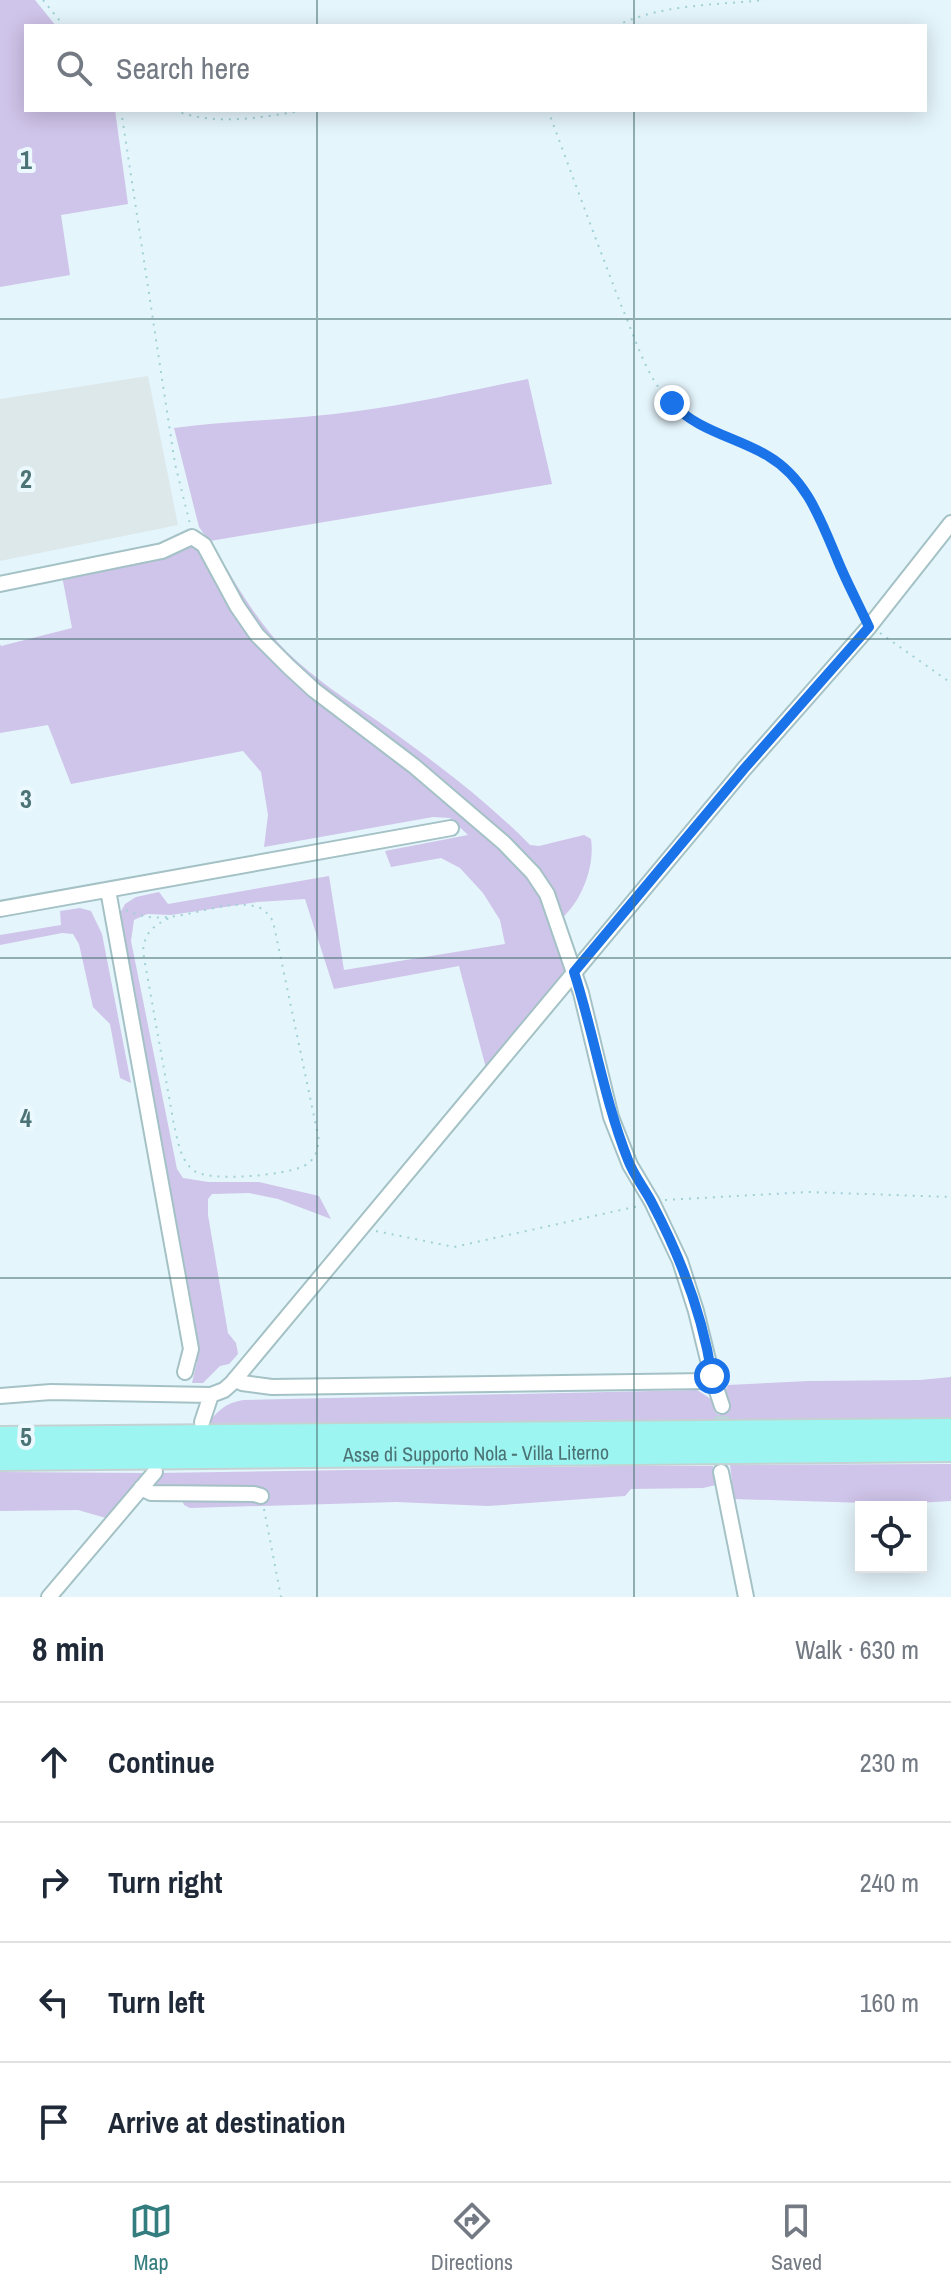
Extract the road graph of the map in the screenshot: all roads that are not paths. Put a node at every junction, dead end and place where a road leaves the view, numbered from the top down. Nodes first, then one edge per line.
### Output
1 (951, 523) edge
2 (0, 584) edge
3 (451, 828) dead end
4 (109, 896) junction
5 (0, 909) edge
6 (574, 972) junction
7 (185, 1372) dead end
8 (712, 1376) junction
9 (235, 1379) junction
10 (211, 1395) junction
11 (0, 1396) edge
12 (722, 1406) tunnel mouth
13 (202, 1422) dead end
14 (951, 1431) edge
15 (0, 1439) edge
16 (951, 1449) edge
17 (0, 1458) edge
18 (155, 1472) dead end
19 (721, 1472) tunnel mouth
20 (141, 1488) junction
21 (261, 1496) road end
22 (49, 1597) edge
23 (746, 1597) edge

1 - 6 street
2 - 6 street
3 - 4 street
4 - 5 street
4 - 7 street
6 - 8 street
6 - 9 street
8 - 9 street
8 - 12 street
9 - 10 street
10 - 11 street
10 - 13 street
14 - 15 highway, Asse di Supporto Nola - Villa Literno
16 - 17 highway, Asse di Supporto Nola - Villa Literno
18 - 20 street
19 - 23 street
20 - 21 street
20 - 22 street

